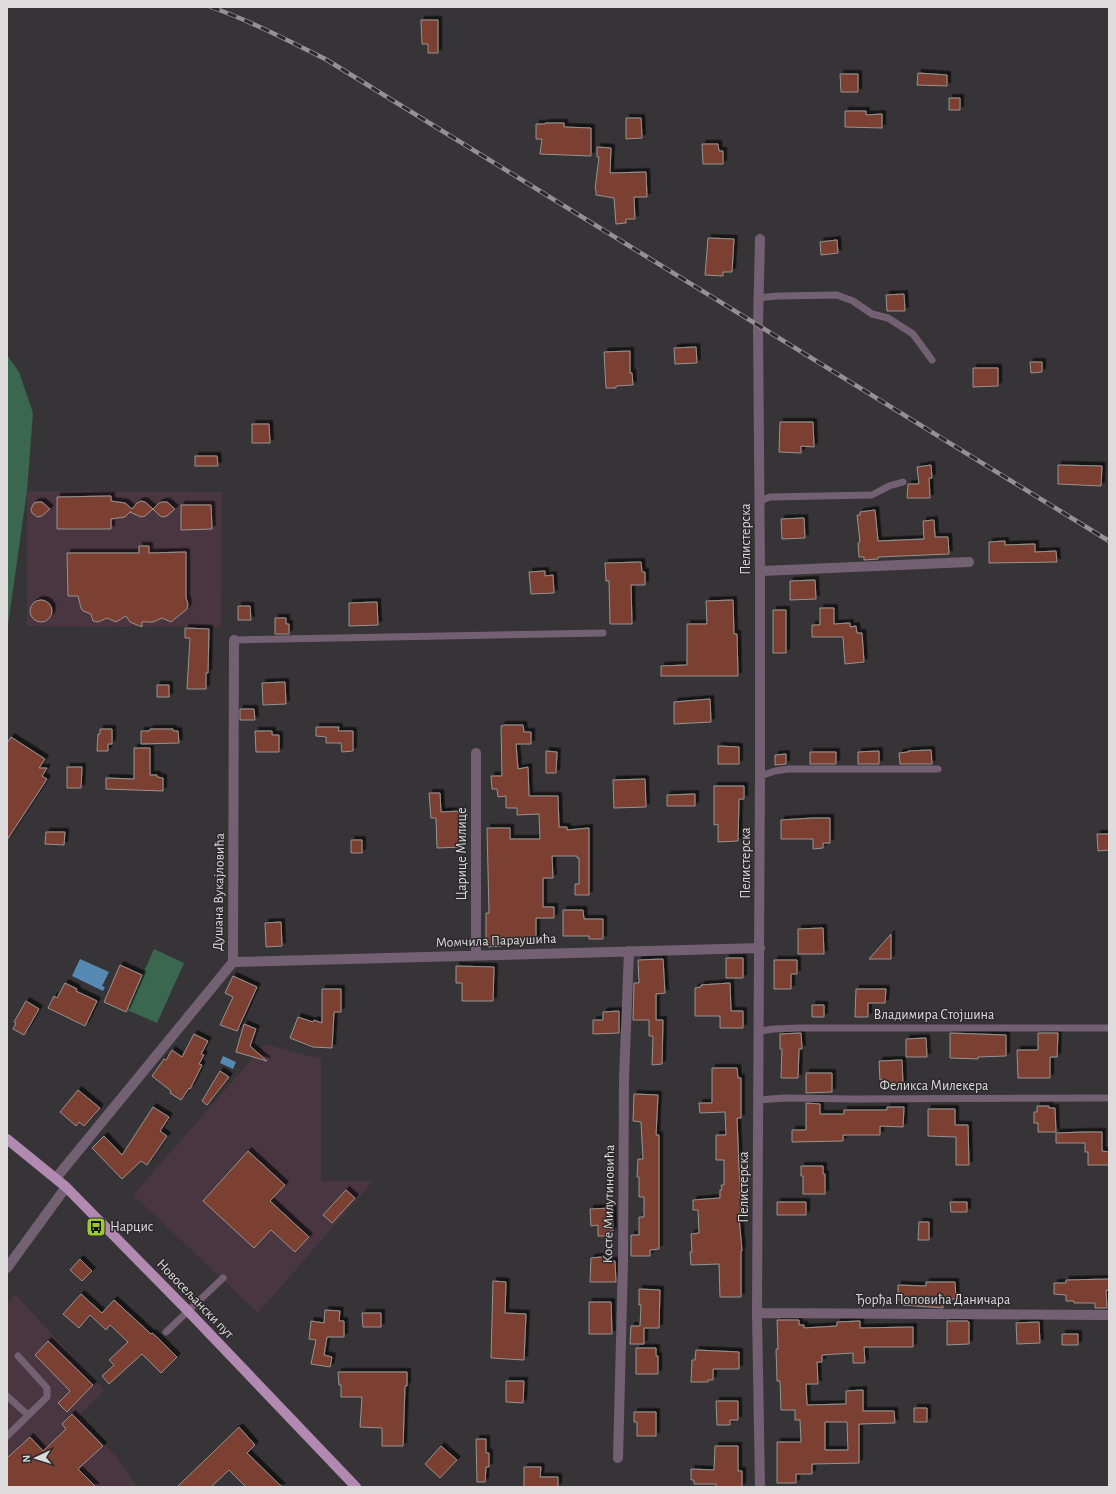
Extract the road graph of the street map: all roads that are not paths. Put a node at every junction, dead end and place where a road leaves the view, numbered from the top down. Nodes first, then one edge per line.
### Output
1 (760, 239) dead end
2 (758, 298) junction
3 (932, 360) dead end
4 (903, 482) dead end
5 (759, 502) junction
6 (969, 562) dead end
7 (760, 571) junction
8 (603, 633) dead end
9 (234, 640) joint
10 (476, 753) dead end
11 (938, 769) dead end
12 (760, 776) junction
13 (760, 948) junction
14 (629, 951) junction
15 (476, 955) junction
16 (233, 962) junction
17 (1109, 1028) edge
18 (759, 1031) junction
19 (1109, 1098) edge
20 (759, 1100) junction
21 (7, 1139) edge
22 (56, 1178) junction
23 (66, 1187) junction
24 (7, 1268) edge
25 (223, 1278) dead end
26 (187, 1310) junction
27 (758, 1313) junction
28 (1109, 1315) edge
29 (166, 1332) dead end
30 (18, 1356) dead end
31 (7, 1396) edge
32 (28, 1415) junction
33 (7, 1436) edge
34 (618, 1458) dead end
35 (356, 1487) edge
36 (760, 1487) edge

1 - 2 street, Пелистерска
2 - 3 lane
2 - 5 street, Пелистерска
4 - 5 lane
5 - 7 street, Пелистерска
6 - 7 street
7 - 12 street, Пелистерска
8 - 9 lane
9 - 16 street, Душана Вукајловића
10 - 15 street, Царице Милице
11 - 12 lane
12 - 13 street, Пелистерска
13 - 14 street, Момчила Параушића
13 - 18 street, Пелистерска
14 - 15 street, Момчила Параушића
14 - 34 street, Косте Милутиновића
15 - 16 street, Момчила Параушића
16 - 22 street, Душана Вукајловића
17 - 18 lane, Владимира Стојшина
18 - 20 street, Пелистерска
19 - 20 lane, Феликса Милекера
20 - 27 street, Пелистерска
21 - 22 main road, Новосељански пут
22 - 23 main road, Новосељански пут
23 - 24 street
23 - 26 main road, Новосељански пут
25 - 26 lane
26 - 29 lane
26 - 35 main road, Новосељански пут
27 - 28 street, Ђорђа Поповића Даничара
27 - 36 street, Пелистерска
30 - 32 lane
31 - 32 lane
32 - 33 lane

